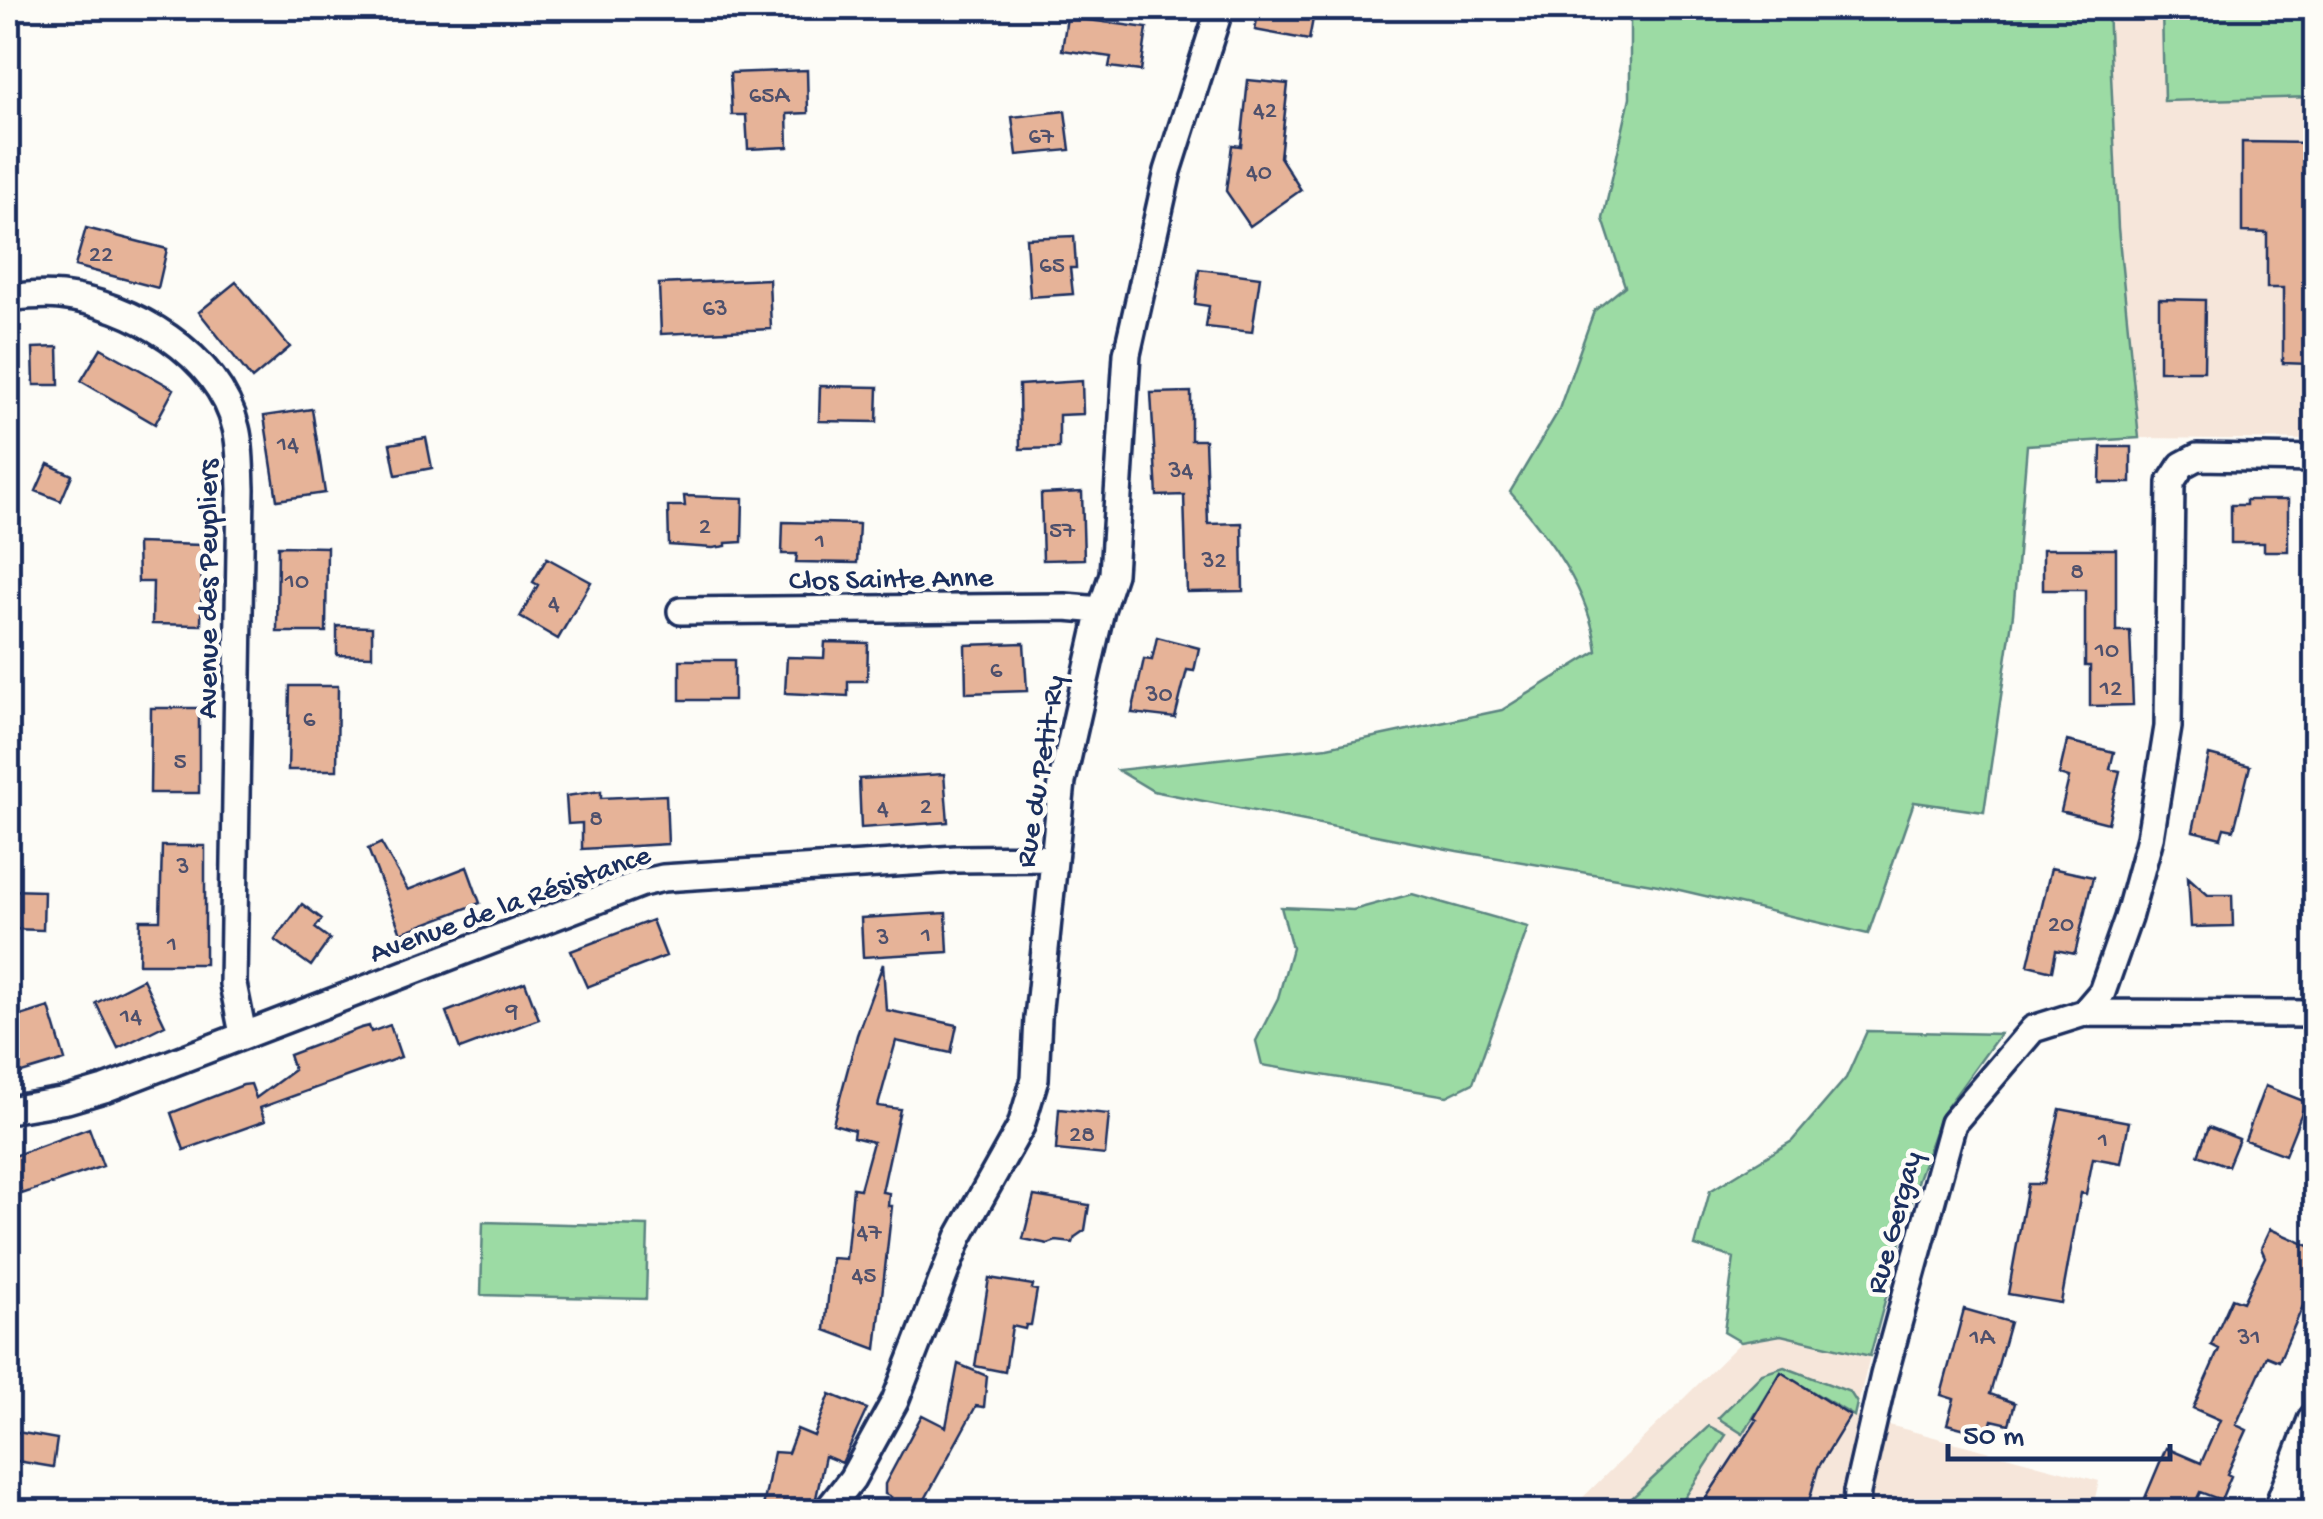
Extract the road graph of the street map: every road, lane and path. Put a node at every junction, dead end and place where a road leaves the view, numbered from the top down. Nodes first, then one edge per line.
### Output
1 (1220, 8) edge
2 (8, 298) edge
3 (2316, 459) edge
4 (1101, 610) junction
5 (681, 611) dead end
6 (1053, 858) junction
7 (2084, 1013) junction
8 (2316, 1014) edge
9 (243, 1034) junction
10 (8, 1110) edge
11 (2316, 1421) edge
12 (826, 1512) edge
13 (1856, 1512) edge
14 (2281, 1512) edge

1 - 4 street, Rue du Petit-Ry
2 - 9 street, Avenue des Peupliers
3 - 7 street
4 - 5 street, Clos Sainte Anne
4 - 6 street, Rue du Petit-Ry
6 - 9 street, Avenue de la Résistance
6 - 12 street, Rue du Petit-Ry
7 - 8 street, Rue Gergay
7 - 13 street, Rue Gergay
9 - 10 street, Avenue de la Résistance
11 - 14 street

